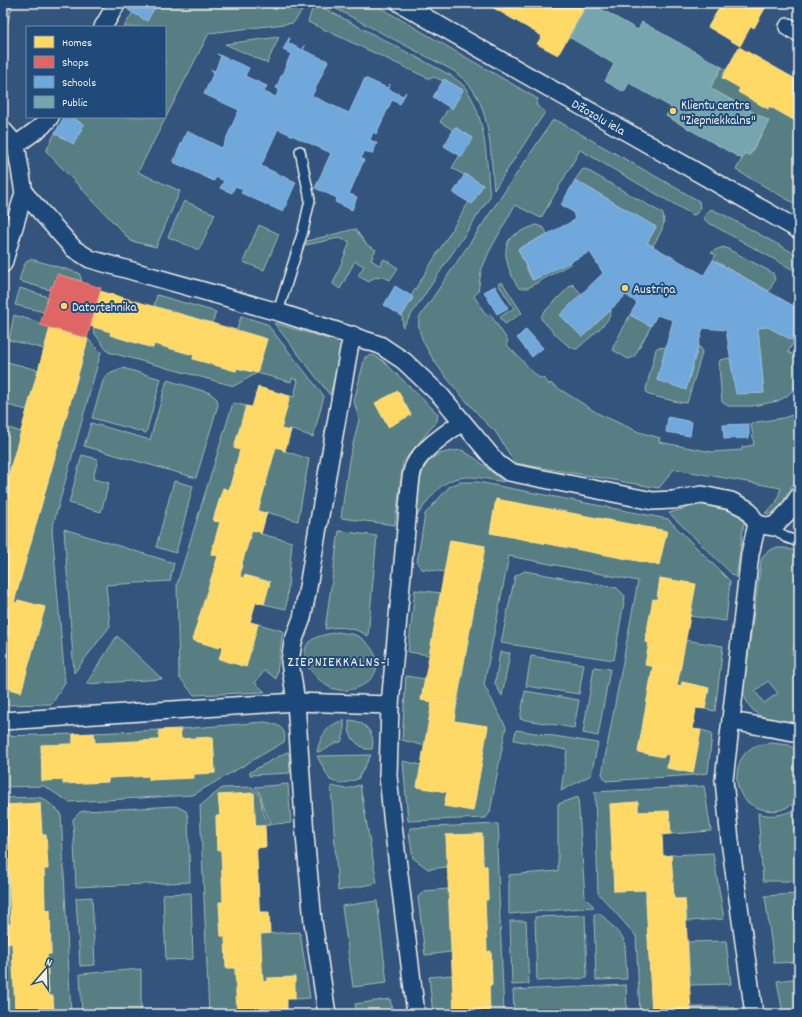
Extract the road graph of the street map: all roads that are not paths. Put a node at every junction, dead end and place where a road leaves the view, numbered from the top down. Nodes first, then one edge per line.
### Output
1 (117, 3) edge
2 (400, 3) edge
3 (104, 26) edge
4 (49, 118) edge
5 (3, 130) edge
6 (16, 145) junction
7 (300, 151) dead end
8 (24, 193) junction
9 (799, 230) edge
10 (3, 264) edge
11 (278, 312) junction
12 (353, 335) junction
13 (462, 422) junction
14 (799, 496) edge
15 (765, 525) junction
16 (799, 542) edge
17 (296, 702) junction
18 (390, 705) junction
19 (3, 721) edge
20 (732, 721) junction
21 (799, 733) edge
22 (327, 1014) edge
23 (416, 1014) edge
24 (754, 1014) edge

1 - 3 street
2 - 9 street, Dižozolu iela
4 - 6 street
5 - 6 street
6 - 8 street
7 - 11 lane
8 - 10 street
8 - 11 street
11 - 12 street
12 - 13 street
12 - 17 street
13 - 15 street
13 - 18 street
14 - 15 street
15 - 16 lane
15 - 20 street
17 - 18 street
17 - 19 street
17 - 22 street
18 - 23 street
20 - 21 street
20 - 24 street

